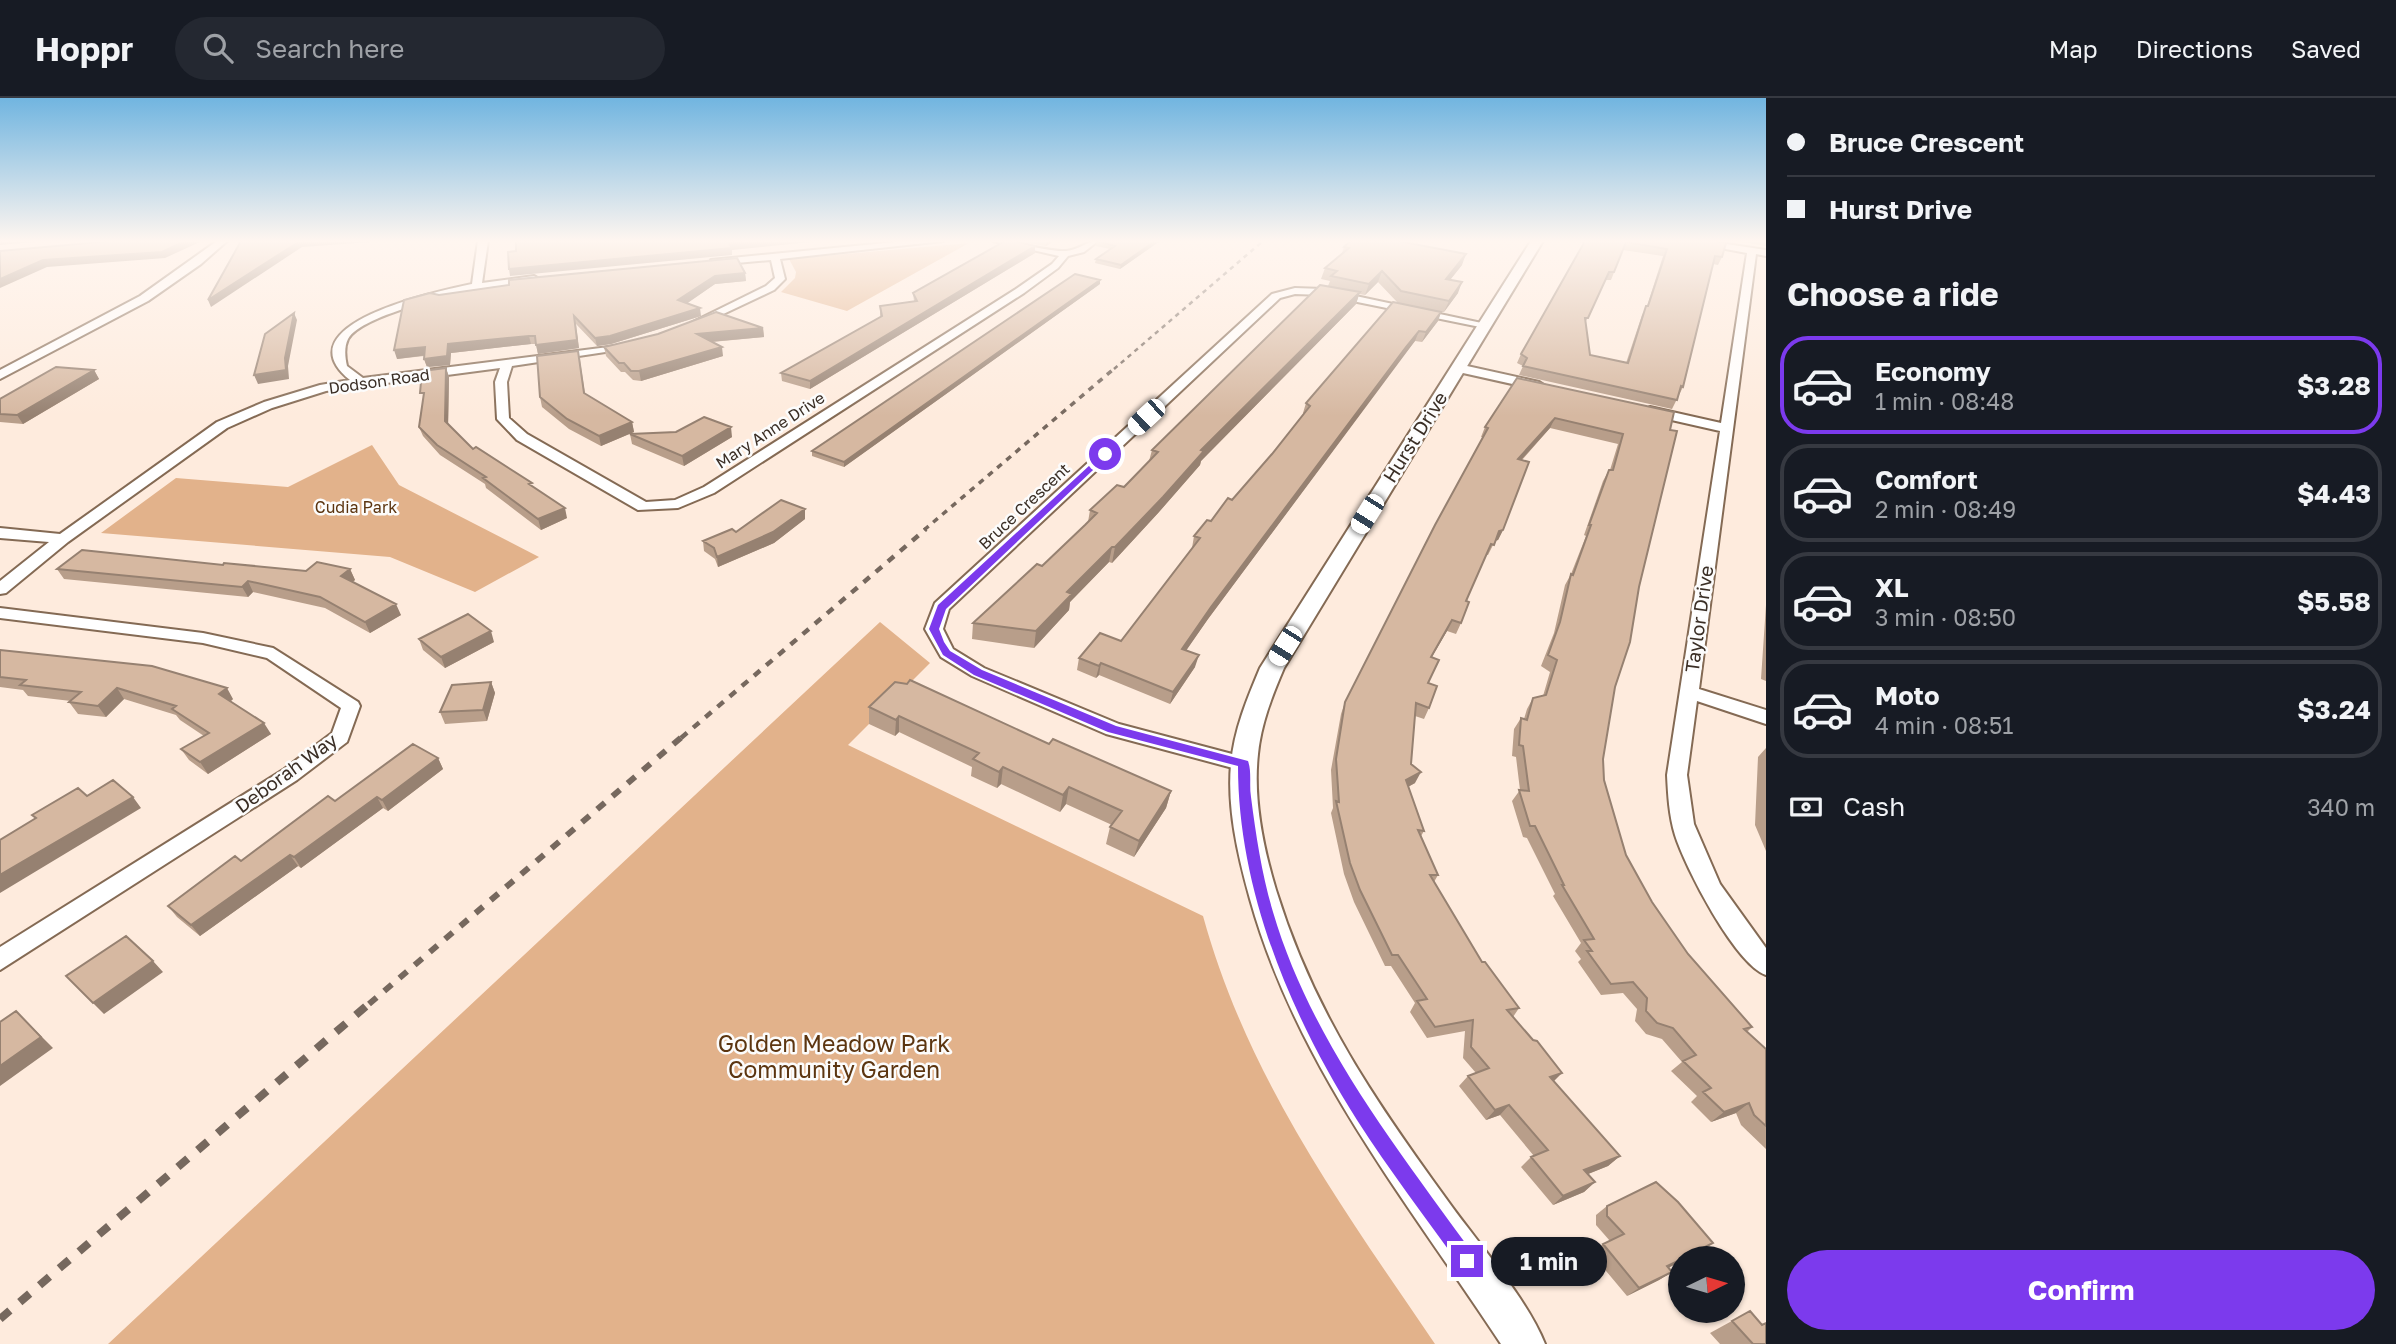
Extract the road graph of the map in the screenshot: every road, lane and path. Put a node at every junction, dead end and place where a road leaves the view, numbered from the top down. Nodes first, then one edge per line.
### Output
1 (144, 299) edge
2 (416, 299) edge
3 (749, 299) edge
4 (1007, 299) edge
5 (1273, 299) edge
6 (1362, 299) edge
7 (1501, 299) edge
8 (1745, 299) edge
9 (1485, 324) junction
10 (688, 326) edge
11 (643, 342) edge
12 (507, 364) junction
13 (1458, 368) junction
14 (0, 375) edge
15 (360, 382) junction
16 (1555, 390) edge
17 (1637, 408) edge
18 (1725, 428) junction
19 (0, 533) edge
20 (63, 539) junction
21 (0, 589) edge
22 (0, 613) edge
23 (1689, 692) junction
24 (1766, 716) edge
25 (1244, 764) junction
26 (0, 960) edge
27 (1766, 965) edge
28 (1524, 1344) edge

1 - 14 street
2 - 15 street
3 - 10 street
4 - 12 street, Mary Anne Drive
5 - 25 street, Bruce Crescent
6 - 9 street, Bruce Crescent
7 - 9 street, Hurst Drive
8 - 18 street, Taylor Drive
9 - 13 street, Hurst Drive
11 - 12 street, Dodson Road
12 - 15 street, Dodson Road
13 - 16 street
13 - 25 street, Hurst Drive
15 - 20 street, Dodson Road
17 - 18 street
18 - 23 street, Taylor Drive
19 - 20 street
20 - 21 street, Dodson Road
22 - 26 street, Deborah Way
23 - 24 street
23 - 27 street, Taylor Drive
25 - 28 street, Hurst Drive

